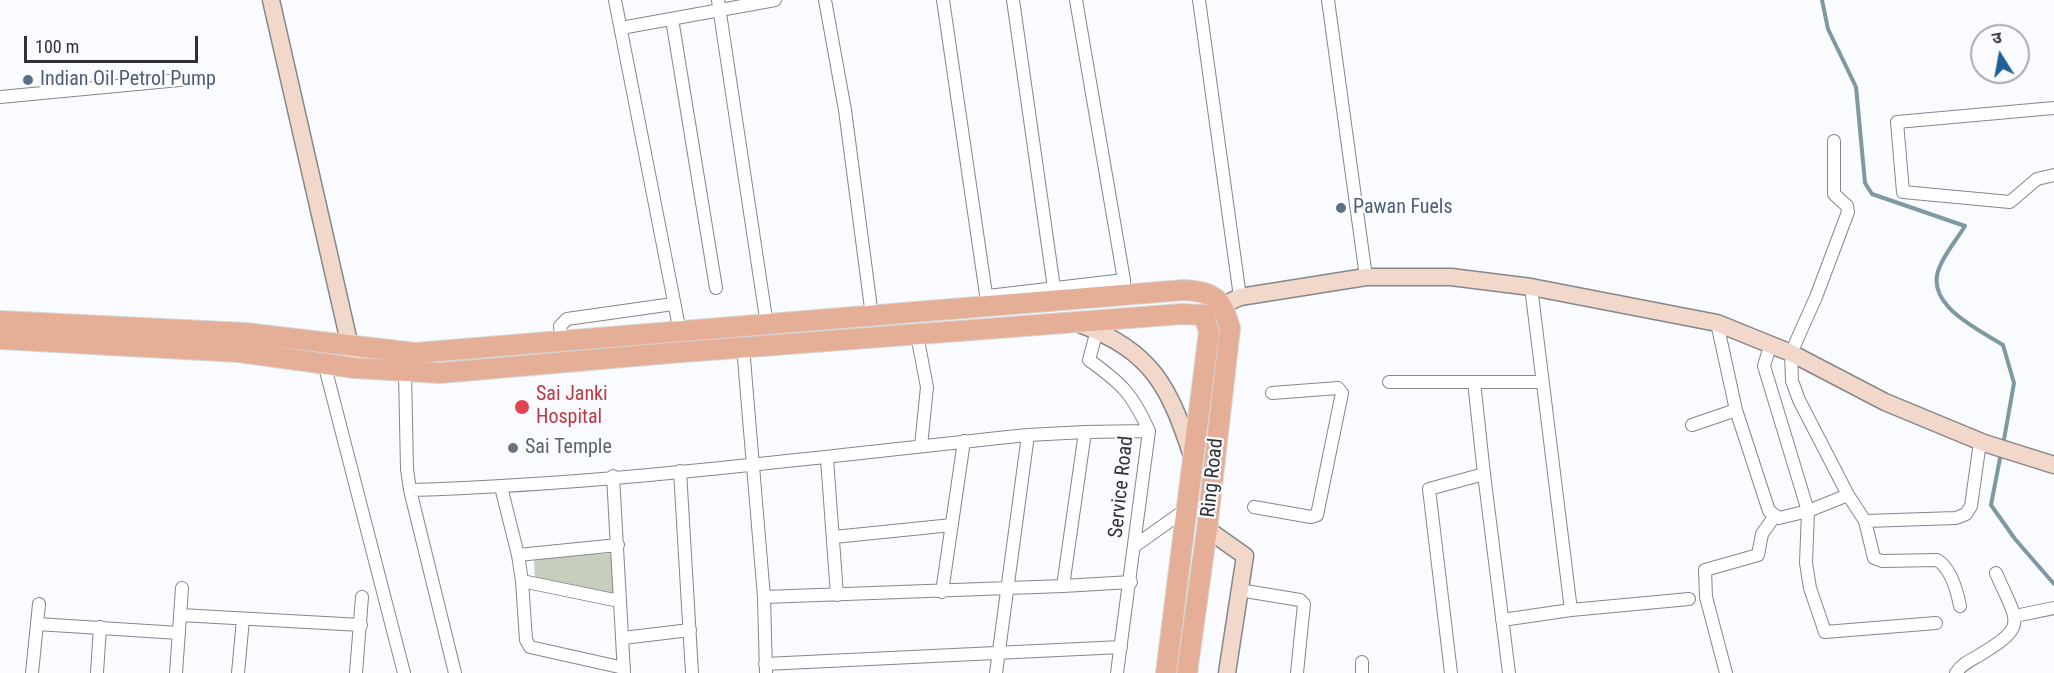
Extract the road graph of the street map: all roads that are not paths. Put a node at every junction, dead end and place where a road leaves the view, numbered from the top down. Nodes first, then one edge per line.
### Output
1 (271, 0) edge
2 (615, 0) edge
3 (775, 0) edge
4 (825, 0) edge
5 (943, 0) edge
6 (1013, 0) edge
7 (1076, 0) edge
8 (1199, 0) edge
9 (1328, 0) edge
10 (718, 5) edge
11 (672, 19) junction
12 (621, 28) junction
13 (190, 79) dead end
14 (0, 97) edge
15 (2054, 108) edge
16 (1834, 141) dead end
17 (2054, 176) edge
18 (1366, 277) junction
19 (1124, 287) junction
20 (1531, 287) junction
21 (716, 288) dead end
22 (1054, 288) junction
23 (1231, 300) junction
24 (988, 302) junction
25 (673, 304) junction
26 (1204, 315) junction
27 (872, 316) junction
28 (0, 321) edge
29 (1077, 323) junction
30 (1717, 323) junction
31 (767, 325) junction
32 (1096, 330) junction
33 (680, 332) junction
34 (917, 335) junction
35 (0, 339) edge
36 (562, 343) junction
37 (350, 346) junction
38 (1770, 346) junction
39 (743, 347) junction
40 (1791, 353) junction
41 (324, 363) junction
42 (355, 368) junction
43 (405, 373) junction
44 (1542, 381) junction
45 (1389, 382) dead end
46 (1474, 382) junction
47 (1272, 393) dead end
48 (1736, 410) junction
49 (1692, 425) dead end
50 (1149, 431) junction
51 (1085, 432) junction
52 (1028, 435) junction
53 (964, 441) junction
54 (1982, 443) junction
55 (921, 446) junction
56 (827, 459) junction
57 (1194, 463) junction
58 (754, 465) junction
59 (2054, 465) edge
60 (680, 471) junction
61 (1484, 474) junction
62 (613, 476) junction
63 (501, 487) junction
64 (410, 490) junction
65 (1848, 495) junction
66 (1254, 507) dead end
67 (1188, 508) junction
68 (1808, 511) junction
69 (1774, 517) junction
70 (1865, 521) junction
71 (952, 525) junction
72 (1208, 529) junction
73 (834, 537) junction
74 (618, 545) junction
75 (1136, 545) junction
76 (518, 555) junction
77 (1996, 573) dead end
78 (522, 581) junction
79 (1131, 582) junction
80 (1062, 586) junction
81 (182, 588) dead end
82 (1007, 590) junction
83 (1239, 590) junction
84 (942, 592) junction
85 (837, 595) junction
86 (362, 597) dead end
87 (764, 597) junction
88 (1689, 599) dead end
89 (620, 601) junction
90 (39, 604) dead end
91 (1960, 606) dead end
92 (2054, 608) edge
93 (1570, 610) junction
94 (180, 615) junction
95 (2015, 616) junction
96 (243, 619) junction
97 (1502, 620) junction
98 (1936, 623) dead end
99 (37, 624) junction
100 (361, 625) junction
101 (100, 627) junction
102 (690, 630) junction
103 (179, 633) junction
104 (622, 638) junction
105 (1121, 647) junction
106 (998, 653) junction
107 (765, 669) edge
108 (624, 670) edge
109 (32, 673) edge
110 (97, 673) edge
111 (176, 673) edge
112 (238, 673) edge
113 (356, 673) edge
114 (404, 673) edge
115 (455, 673) edge
116 (692, 673) edge
117 (996, 673) edge
118 (1117, 673) edge
119 (1166, 673) edge
120 (1186, 673) edge
121 (1227, 673) edge
122 (1297, 673) edge
123 (1451, 673) edge
124 (1509, 673) edge
125 (1726, 673) edge
126 (1956, 673) edge

1 - 37 street
2 - 12 street
3 - 10 street
4 - 27 street
5 - 24 street
6 - 22 street
7 - 19 street
8 - 23 street
9 - 18 street
10 - 11 street
10 - 31 street
11 - 12 street
11 - 21 street
12 - 25 street
13 - 14 street
15 - 17 street
16 - 40 street
18 - 20 street
18 - 23 street
19 - 22 street
19 - 23 main road
19 - 24 main road
20 - 30 street
20 - 44 street
22 - 24 street
23 - 26 street
23 - 72 main road, Ring Road
24 - 27 main road
25 - 33 street
25 - 36 street
26 - 29 main road
26 - 57 main road, Ring Road
27 - 31 main road
28 - 37 main road
29 - 32 street
29 - 34 main road
30 - 38 street
30 - 48 street
31 - 33 main road
32 - 50 street, Service Road
32 - 57 street
33 - 36 main road
34 - 39 main road
34 - 55 street
35 - 41 main road
36 - 37 main road
37 - 42 street
38 - 40 street
38 - 68 street
39 - 43 main road
39 - 58 street
40 - 54 street
40 - 65 street
41 - 42 main road
41 - 114 street
42 - 43 main road
43 - 64 street
44 - 46 street
44 - 93 street
45 - 46 street
46 - 61 street
47 - 66 street
48 - 49 street
48 - 69 street
50 - 51 street
50 - 75 street, Service Road
51 - 52 street
51 - 80 street
52 - 53 street
52 - 82 street
53 - 55 street
53 - 71 street
54 - 59 street
54 - 70 street
55 - 56 street
56 - 58 street
56 - 73 street
57 - 67 main road, Ring Road
58 - 60 street
58 - 87 street
60 - 62 street
60 - 102 street
61 - 97 street
61 - 123 street
62 - 63 street
62 - 74 street
63 - 64 street
63 - 76 street
64 - 115 street
65 - 68 street
65 - 70 street
67 - 75 street
67 - 119 main road, Ring Road
68 - 69 street
68 - 98 street
69 - 125 street
70 - 91 street
71 - 73 street
71 - 84 street
72 - 83 street
72 - 120 main road, Ring Road
73 - 85 street
74 - 76 street
74 - 89 street
75 - 79 street, Service Road
76 - 78 street
77 - 95 street
78 - 89 street
78 - 108 street
79 - 80 street
79 - 105 street, Service Road
80 - 82 street
81 - 94 street
82 - 84 street
82 - 106 street
83 - 121 street
83 - 122 street
84 - 85 street
85 - 87 street
86 - 100 street
87 - 107 street
88 - 93 street
89 - 104 street
90 - 99 street
92 - 95 street
93 - 97 street
94 - 96 street
94 - 103 street
95 - 126 street
96 - 100 street
96 - 112 street
97 - 124 street
99 - 101 street
99 - 109 street
100 - 113 street
101 - 103 street
101 - 110 street
102 - 104 street
102 - 116 street
103 - 111 street
104 - 108 street
105 - 106 street
105 - 118 street, Service Road
106 - 107 street
106 - 117 street

